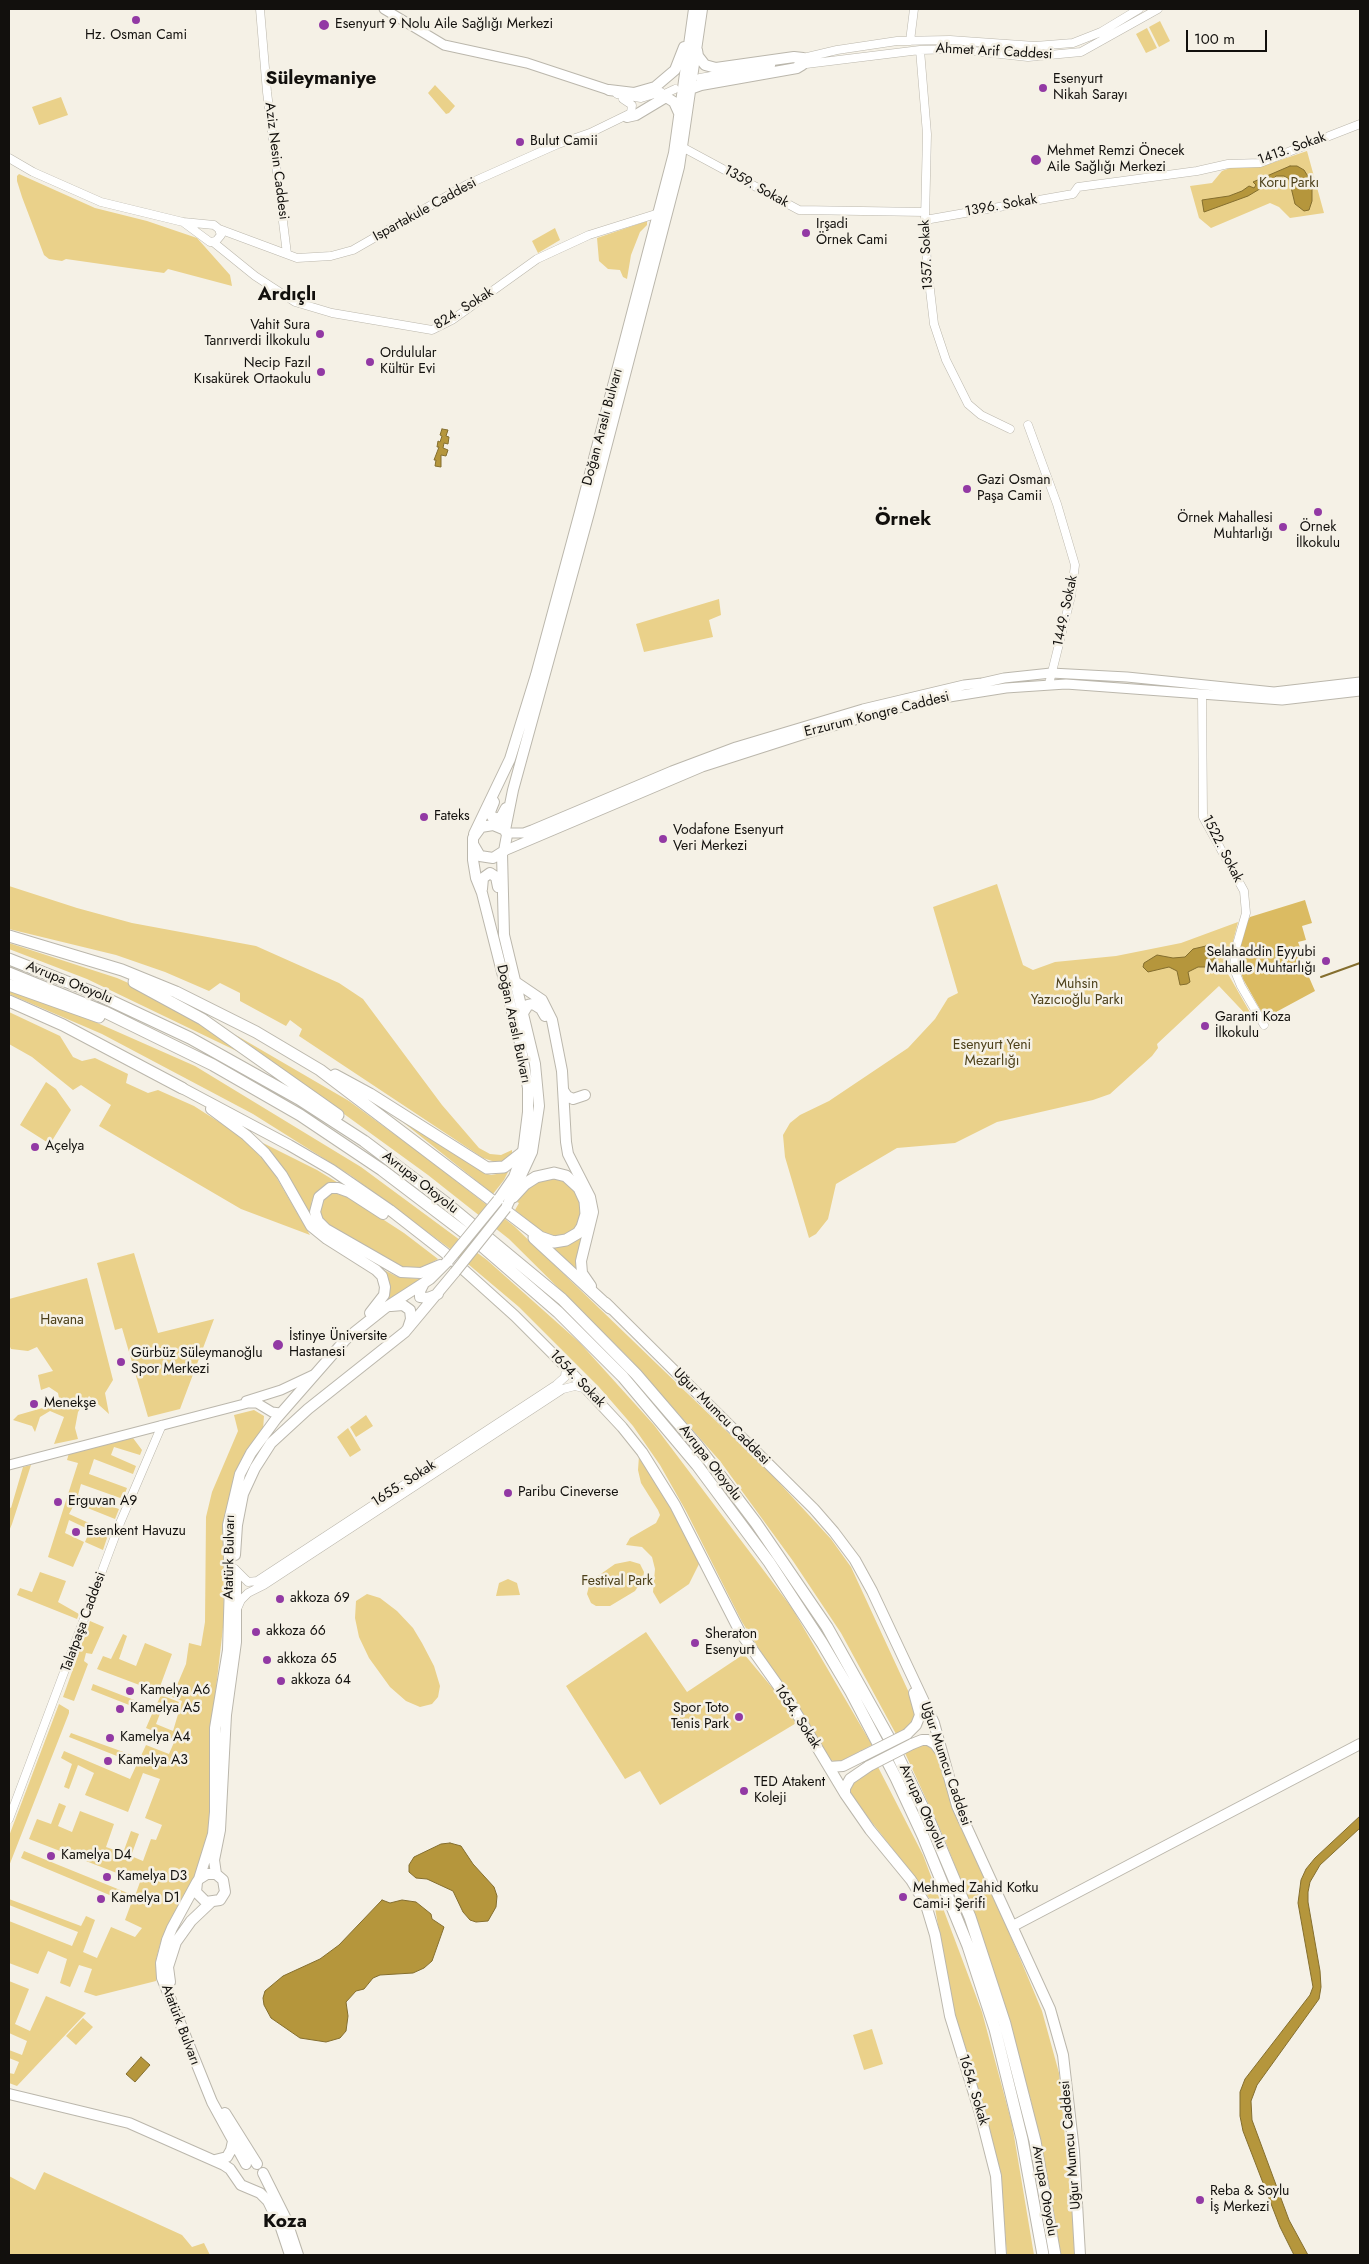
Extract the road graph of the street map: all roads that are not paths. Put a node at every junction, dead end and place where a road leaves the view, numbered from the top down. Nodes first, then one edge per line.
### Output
1 (260, 9) edge
2 (384, 9) edge
3 (694, 9) edge
4 (702, 9) edge
5 (914, 9) edge
6 (1139, 9) edge
7 (1158, 9) edge
8 (690, 32) junction
9 (910, 41) junction
10 (999, 42) junction
11 (696, 47) junction
12 (837, 50) junction
13 (920, 50) junction
14 (988, 53) junction
15 (839, 60) junction
16 (803, 62) junction
17 (700, 80) dead end
18 (690, 89) junction
19 (613, 92) junction
20 (679, 114) junction
21 (629, 115) junction
22 (1360, 124) edge
23 (682, 147) junction
24 (9, 158) edge
25 (1076, 191) joint
26 (659, 212) junction
27 (925, 216) junction
28 (183, 222) junction
29 (208, 225) junction
30 (219, 229) junction
31 (204, 236) junction
32 (213, 242) junction
33 (288, 254) junction
34 (1028, 424) dead end
35 (1010, 429) dead end
36 (1051, 673) junction
37 (1360, 682) edge
38 (1050, 684) junction
39 (1360, 691) edge
40 (1202, 694) junction
41 (506, 768) junction
42 (513, 790) junction
43 (506, 831) junction
44 (474, 839) junction
45 (503, 852) junction
46 (482, 893) junction
47 (504, 935) junction
48 (9, 936) edge
49 (82, 957) junction
50 (9, 959) edge
51 (9, 973) edge
52 (514, 981) junction
53 (9, 985) edge
54 (534, 993) junction
55 (9, 1001) edge
56 (526, 1009) junction
57 (1264, 1025) dead end
58 (160, 1038) junction
59 (320, 1070) junction
60 (182, 1088) junction
61 (564, 1089) junction
62 (524, 1152) junction
63 (386, 1157) junction
64 (513, 1197) junction
65 (509, 1212) junction
66 (446, 1257) junction
67 (455, 1272) joint
68 (424, 1284) junction
69 (439, 1293) junction
70 (385, 1308) junction
71 (610, 1308) junction
72 (405, 1332) junction
73 (346, 1339) junction
74 (566, 1367) junction
75 (313, 1375) junction
76 (588, 1389) junction
77 (308, 1409) junction
78 (267, 1410) junction
79 (280, 1413) junction
80 (182, 1420) junction
81 (162, 1425) junction
82 (266, 1432) junction
83 (9, 1465) edge
84 (325, 1541) junction
85 (235, 1569) junction
86 (233, 1586) junction
87 (248, 1593) junction
88 (237, 1609) junction
89 (902, 1658) junction
90 (1360, 1744) edge
91 (942, 1754) junction
92 (829, 1767) junction
93 (844, 1794) junction
94 (9, 1819) edge
95 (216, 1874) junction
96 (198, 1880) junction
97 (210, 1903) junction
98 (1013, 1926) junction
99 (9, 2094) edge
100 (233, 2141) junction
101 (215, 2160) junction
102 (245, 2164) junction
103 (260, 2169) junction
104 (238, 2181) junction
105 (248, 2189) junction
106 (290, 2255) edge
107 (298, 2255) edge
108 (1001, 2255) edge
109 (1043, 2255) edge
110 (1055, 2255) edge
111 (1080, 2255) edge

1 - 33 street, Aziz Nesin Caddesi
2 - 19 main road
3 - 8 main road, Doğan Araslı Bulvarı
4 - 11 main road, Doğan Araslı Bulvarı
5 - 9 street
6 - 10 street, Ahmet Arif Caddesi
7 - 14 street, Ahmet Arif Caddesi
8 - 19 main road
8 - 20 main road, Doğan Araslı Bulvarı
9 - 10 street, Ahmet Arif Caddesi
9 - 12 street, Ahmet Arif Caddesi
10 - 14 street
11 - 16 main road
11 - 18 main road, Doğan Araslı Bulvarı
12 - 15 street
12 - 16 street, Ahmet Arif Caddesi
13 - 14 street, Ahmet Arif Caddesi
13 - 15 street, Ahmet Arif Caddesi
13 - 27 street, 1357. Sokak
15 - 16 street, Ahmet Arif Caddesi
16 - 17 street, Ahmet Arif Caddesi
16 - 18 main road
18 - 23 main road, Doğan Araslı Bulvarı
19 - 21 street
19 - 21 street, Ispartakule Caddesi
20 - 21 main road
20 - 26 main road, Doğan Araslı Bulvarı
21 - 33 street, Ispartakule Caddesi
22 - 25 street, 1413. Sokak
23 - 27 street, 1359. Sokak
23 - 42 main road, Doğan Araslı Bulvarı
24 - 28 street
25 - 27 street, 1396. Sokak
26 - 32 street, 824. Sokak
26 - 41 main road, Doğan Araslı Bulvarı
27 - 35 street, 1357. Sokak
28 - 29 street
28 - 31 street
29 - 30 street
29 - 31 street
30 - 32 street
30 - 33 street, Ispartakule Caddesi
31 - 32 street
34 - 36 street, 1449. Sokak
36 - 37 main road, Erzurum Kongre Caddesi
36 - 38 street, 1449. Sokak
36 - 43 main road, Erzurum Kongre Caddesi
38 - 40 main road, Erzurum Kongre Caddesi
38 - 45 main road, Erzurum Kongre Caddesi
39 - 40 main road, Erzurum Kongre Caddesi
40 - 57 street, 1522. Sokak
41 - 42 main road
41 - 44 main road, Doğan Araslı Bulvarı
42 - 43 main road, Doğan Araslı Bulvarı
43 - 44 main road
43 - 45 main road, Doğan Araslı Bulvarı
44 - 45 main road
44 - 46 main road, Doğan Araslı Bulvarı
45 - 47 main road, Doğan Araslı Bulvarı
46 - 47 main road
46 - 62 main road, Doğan Araslı Bulvarı
47 - 52 main road, Doğan Araslı Bulvarı
48 - 49 highway
49 - 59 highway
49 - 63 highway
50 - 63 highway, Avrupa Otoyolu
51 - 58 highway, Avrupa Otoyolu
52 - 54 main road
52 - 56 main road, Doğan Araslı Bulvarı
53 - 58 highway
54 - 56 main road
54 - 61 main road
55 - 60 highway
56 - 61 main road
56 - 64 main road, Doğan Araslı Bulvarı
58 - 109 highway, Avrupa Otoyolu
59 - 62 highway
59 - 65 highway
60 - 66 main road
60 - 73 main road
61 - 71 main road, Uğur Mumcu Caddesi
62 - 66 main road, Doğan Araslı Bulvarı, bridge
63 - 110 highway, Avrupa Otoyolu
64 - 65 main road, Doğan Araslı Bulvarı
64 - 65 highway
65 - 67 main road, Doğan Araslı Bulvarı, bridge
65 - 71 highway
66 - 66 main road
66 - 68 main road, Atatürk Bulvarı
66 - 74 main road, 1654. Sokak
67 - 69 main road, Atatürk Bulvarı
68 - 69 main road
68 - 70 main road, Atatürk Bulvarı
69 - 72 main road, Atatürk Bulvarı
70 - 72 main road
70 - 73 main road, Atatürk Bulvarı
71 - 89 main road, Uğur Mumcu Caddesi
72 - 77 main road, Atatürk Bulvarı
73 - 75 main road, Atatürk Bulvarı
74 - 76 main road, 1654. Sokak
74 - 84 street, 1655. Sokak
75 - 79 main road, Atatürk Bulvarı
75 - 80 main road
76 - 84 street, 1655. Sokak
76 - 92 main road, 1654. Sokak
77 - 79 main road
77 - 85 main road, Atatürk Bulvarı
78 - 79 main road
78 - 80 main road
78 - 82 main road
79 - 82 main road, Atatürk Bulvarı
80 - 81 main road
81 - 83 main road
81 - 94 street, Talatpaşa Caddesi
82 - 86 main road, Atatürk Bulvarı
84 - 85 street, 1655. Sokak
84 - 87 street, 1655. Sokak
85 - 86 main road, Atatürk Bulvarı
86 - 87 street
86 - 88 main road, Atatürk Bulvarı
86 - 96 main road, Atatürk Bulvarı
87 - 88 street
88 - 95 main road, Atatürk Bulvarı
89 - 91 main road, Uğur Mumcu Caddesi
89 - 92 main road, bridge
90 - 98 main road
91 - 93 main road, bridge
91 - 98 main road, Uğur Mumcu Caddesi
92 - 93 main road, 1654. Sokak
93 - 108 main road, 1654. Sokak
95 - 96 main road
95 - 97 main road
96 - 97 main road
96 - 100 main road, Atatürk Bulvarı
97 - 103 main road, Atatürk Bulvarı
98 - 111 main road, Uğur Mumcu Caddesi
99 - 101 main road
100 - 101 main road
100 - 102 main road, Atatürk Bulvarı
101 - 102 main road
101 - 104 main road
102 - 103 main road
102 - 104 main road
103 - 105 main road
103 - 107 main road, Atatürk Bulvarı
104 - 105 main road
105 - 106 main road

